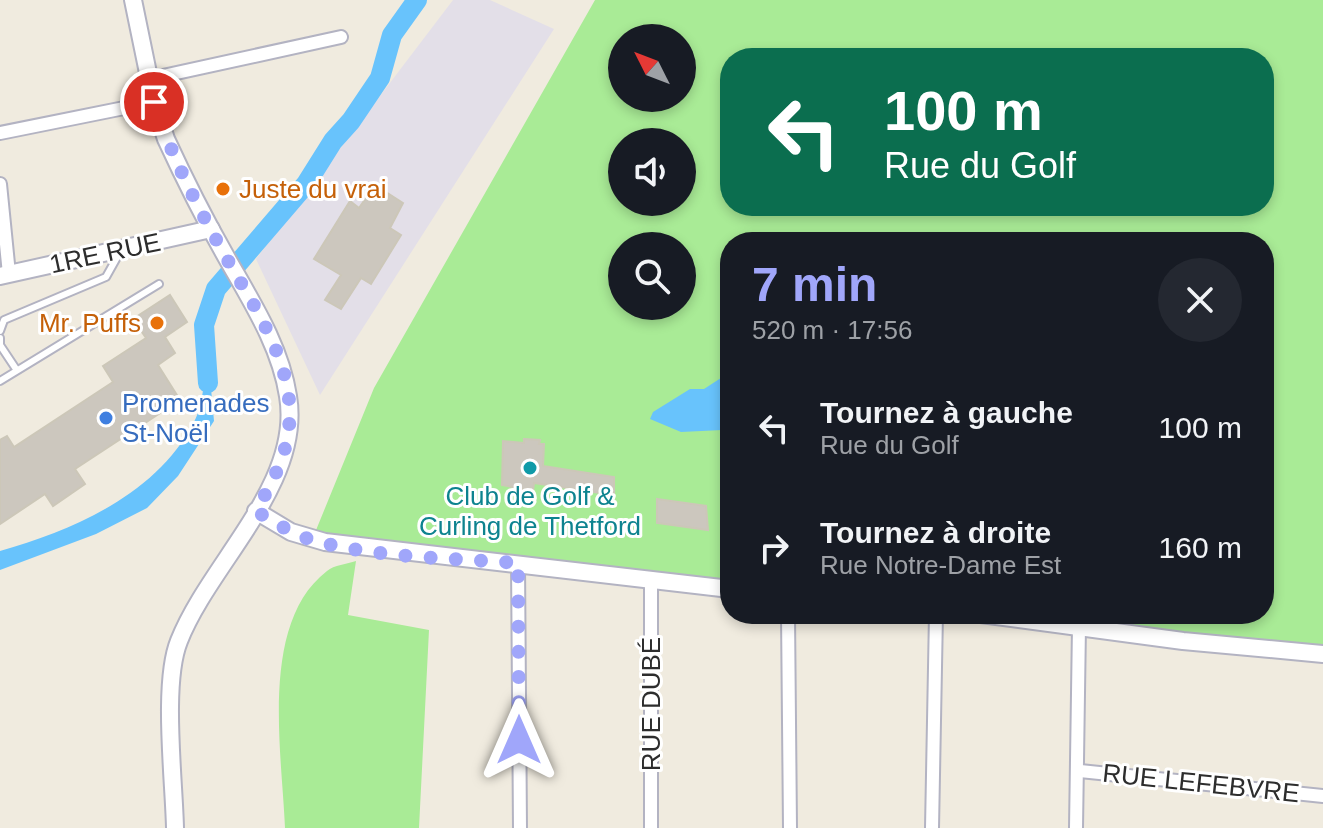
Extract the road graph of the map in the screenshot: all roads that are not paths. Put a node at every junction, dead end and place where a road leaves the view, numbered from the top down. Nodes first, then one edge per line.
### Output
1 (133, 0) edge
2 (341, 37) dead end
3 (149, 79) junction
4 (154, 102) junction
5 (0, 133) edge
6 (0, 184) edge
7 (211, 229) junction
8 (122, 249) junction
9 (4, 275) edge
10 (159, 284) dead end
11 (0, 331) edge
12 (0, 338) edge
13 (16, 369) junction
14 (0, 381) edge
15 (256, 511) junction
16 (518, 563) junction
17 (651, 580) junction
18 (720, 588) edge
19 (788, 624) edge
20 (936, 624) edge
21 (1063, 624) edge
22 (1079, 626) junction
23 (1323, 654) edge
24 (1080, 771) junction
25 (1323, 796) edge
26 (175, 828) edge
27 (520, 828) edge
28 (651, 828) edge
29 (790, 828) edge
30 (932, 828) edge
31 (1076, 828) edge

1 - 3 street
2 - 3 street
3 - 4 street
4 - 5 street
4 - 7 street
6 - 9 street
7 - 8 street, 1RE RUE
7 - 15 street
8 - 9 street, 1RE RUE
8 - 11 lane
10 - 13 lane
12 - 13 lane
13 - 14 lane
15 - 16 street
15 - 26 street
16 - 17 street
16 - 27 street
17 - 18 street
17 - 28 street, RUE DUBÉ
19 - 29 street
20 - 30 street
21 - 22 street
22 - 23 street
22 - 24 street
24 - 25 street, RUE LEFEBVRE
24 - 31 street

